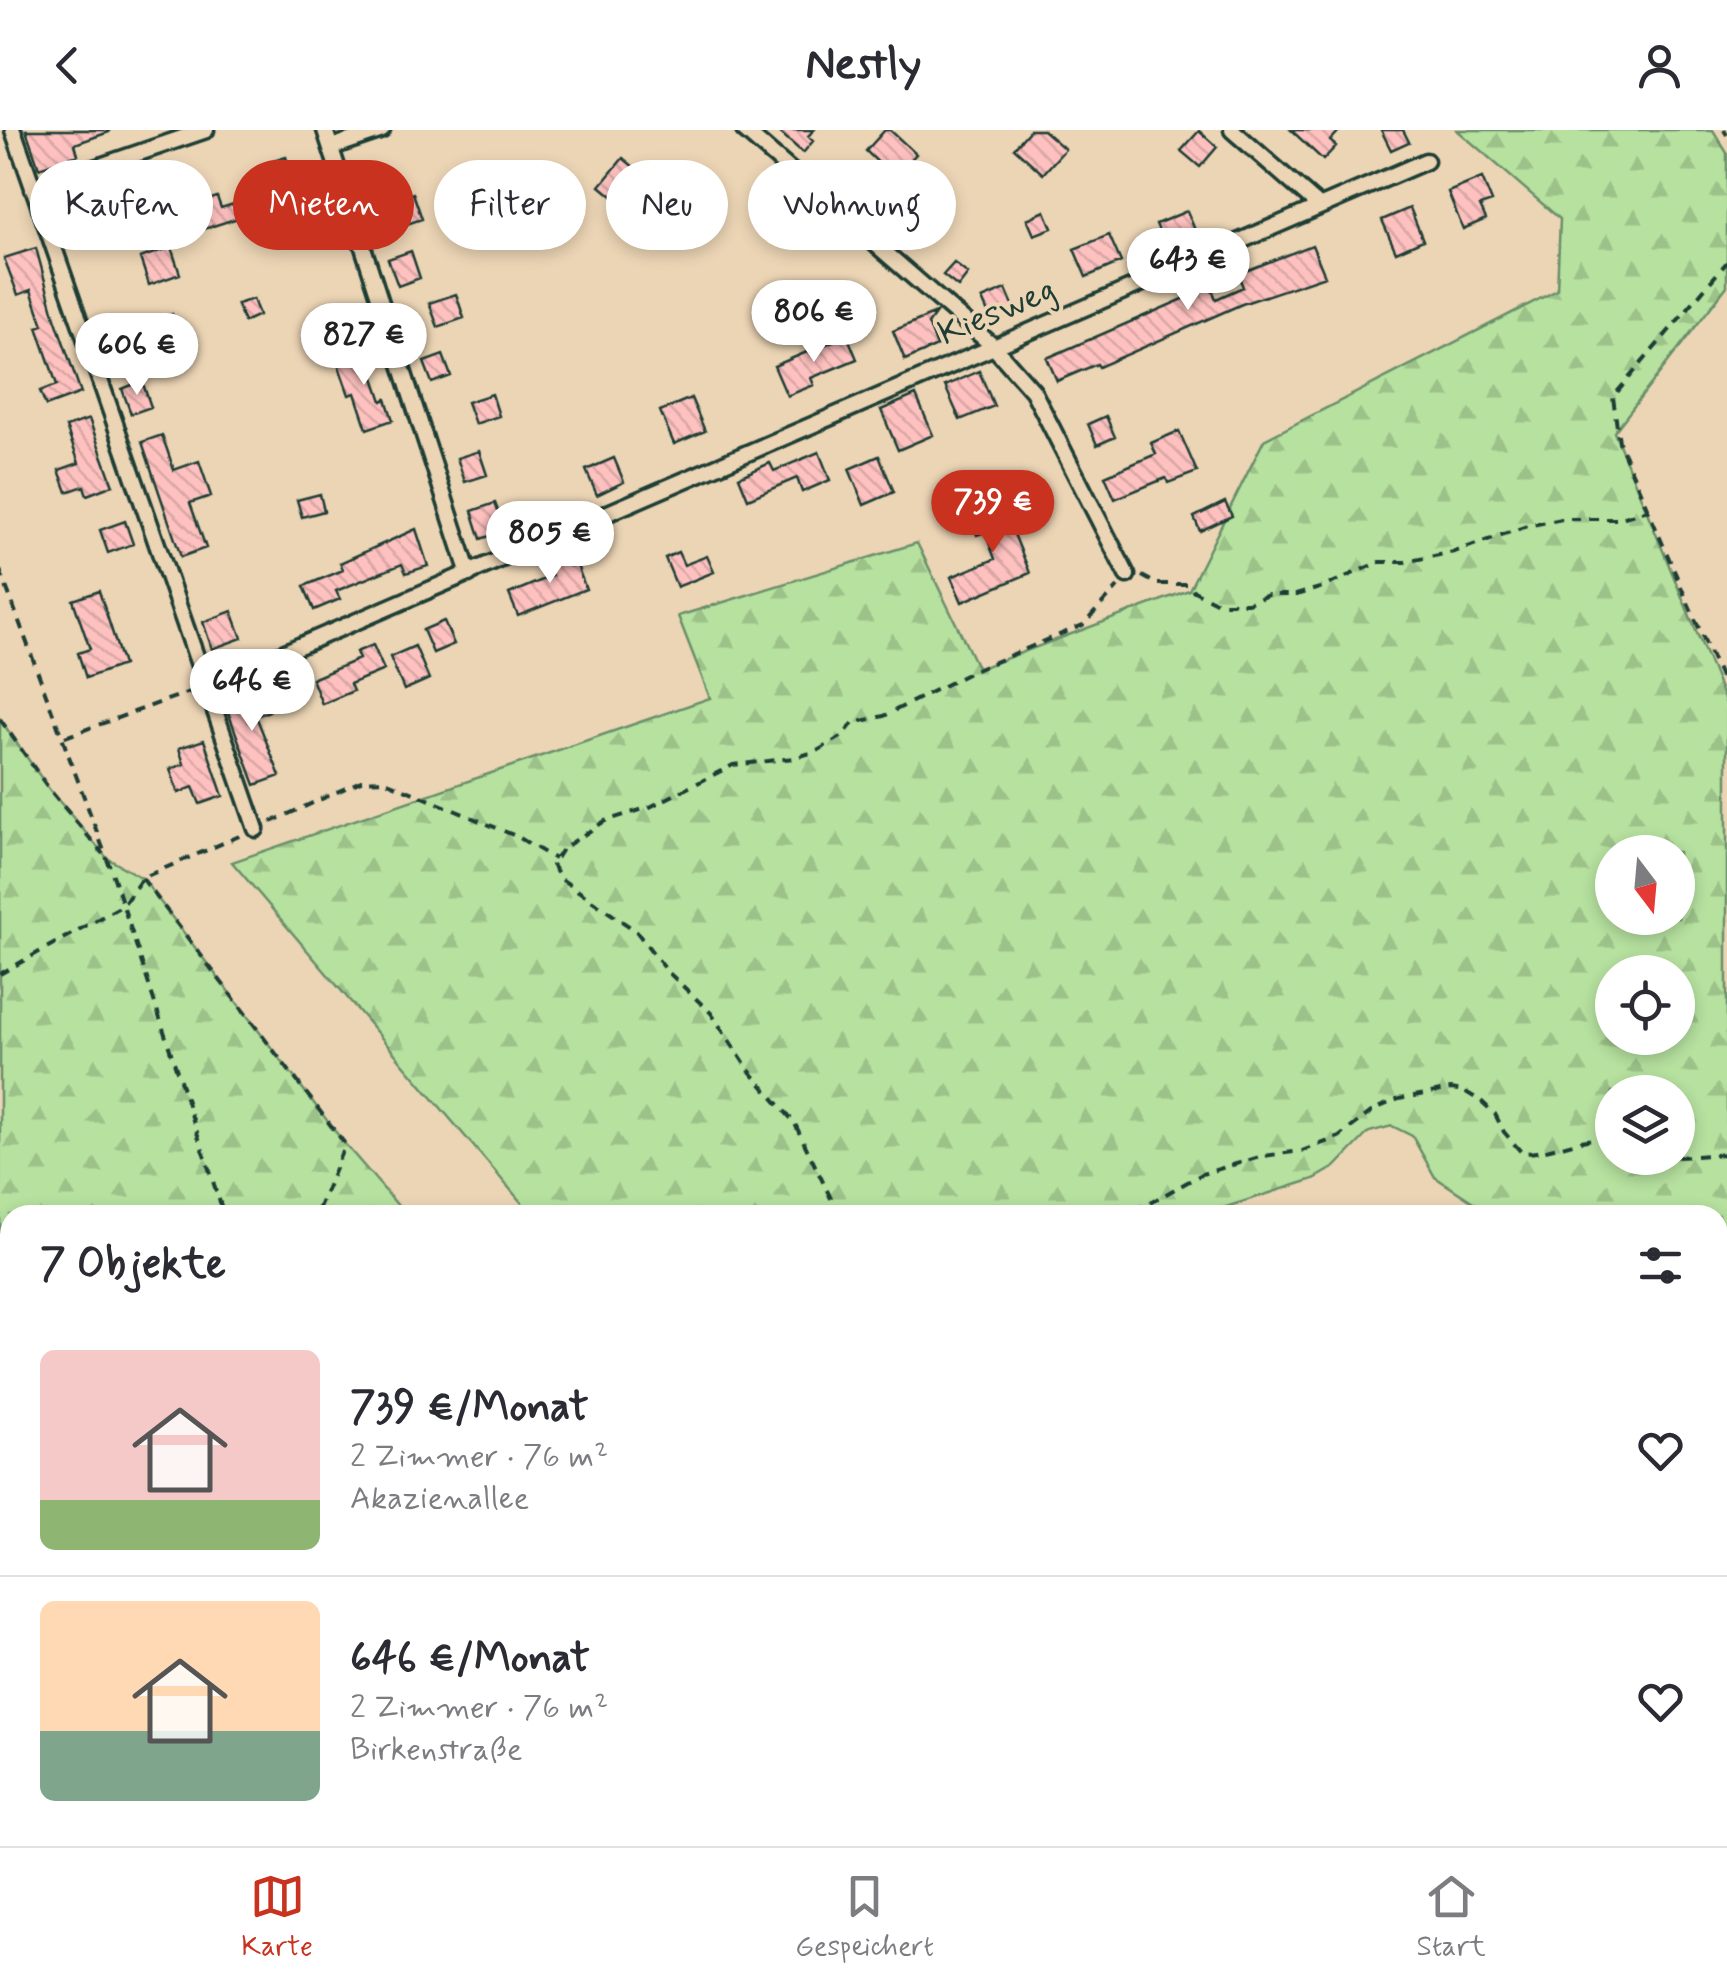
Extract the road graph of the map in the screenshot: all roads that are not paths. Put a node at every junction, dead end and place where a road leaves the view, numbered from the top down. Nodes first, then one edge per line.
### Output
1 (13, 130) edge
2 (206, 130) edge
3 (325, 130) edge
4 (382, 130) edge
5 (744, 130) edge
6 (1232, 130) edge
7 (332, 148) junction
8 (117, 160) edge
9 (1426, 161) dead end
10 (30, 179) edge
11 (1319, 206) junction
12 (55, 250) edge
13 (992, 346) junction
14 (469, 574) junction
15 (1127, 576) road end
16 (206, 686) junction
17 (256, 828) road end

1 - 10 street
2 - 8 street
3 - 7 street
4 - 7 street
5 - 13 street
6 - 11 street
7 - 14 street
9 - 11 street, Kiesweg
11 - 13 street, Kiesweg
12 - 16 street
13 - 14 street, Kiesweg
13 - 15 street
14 - 16 street, Kiesweg
16 - 17 street

